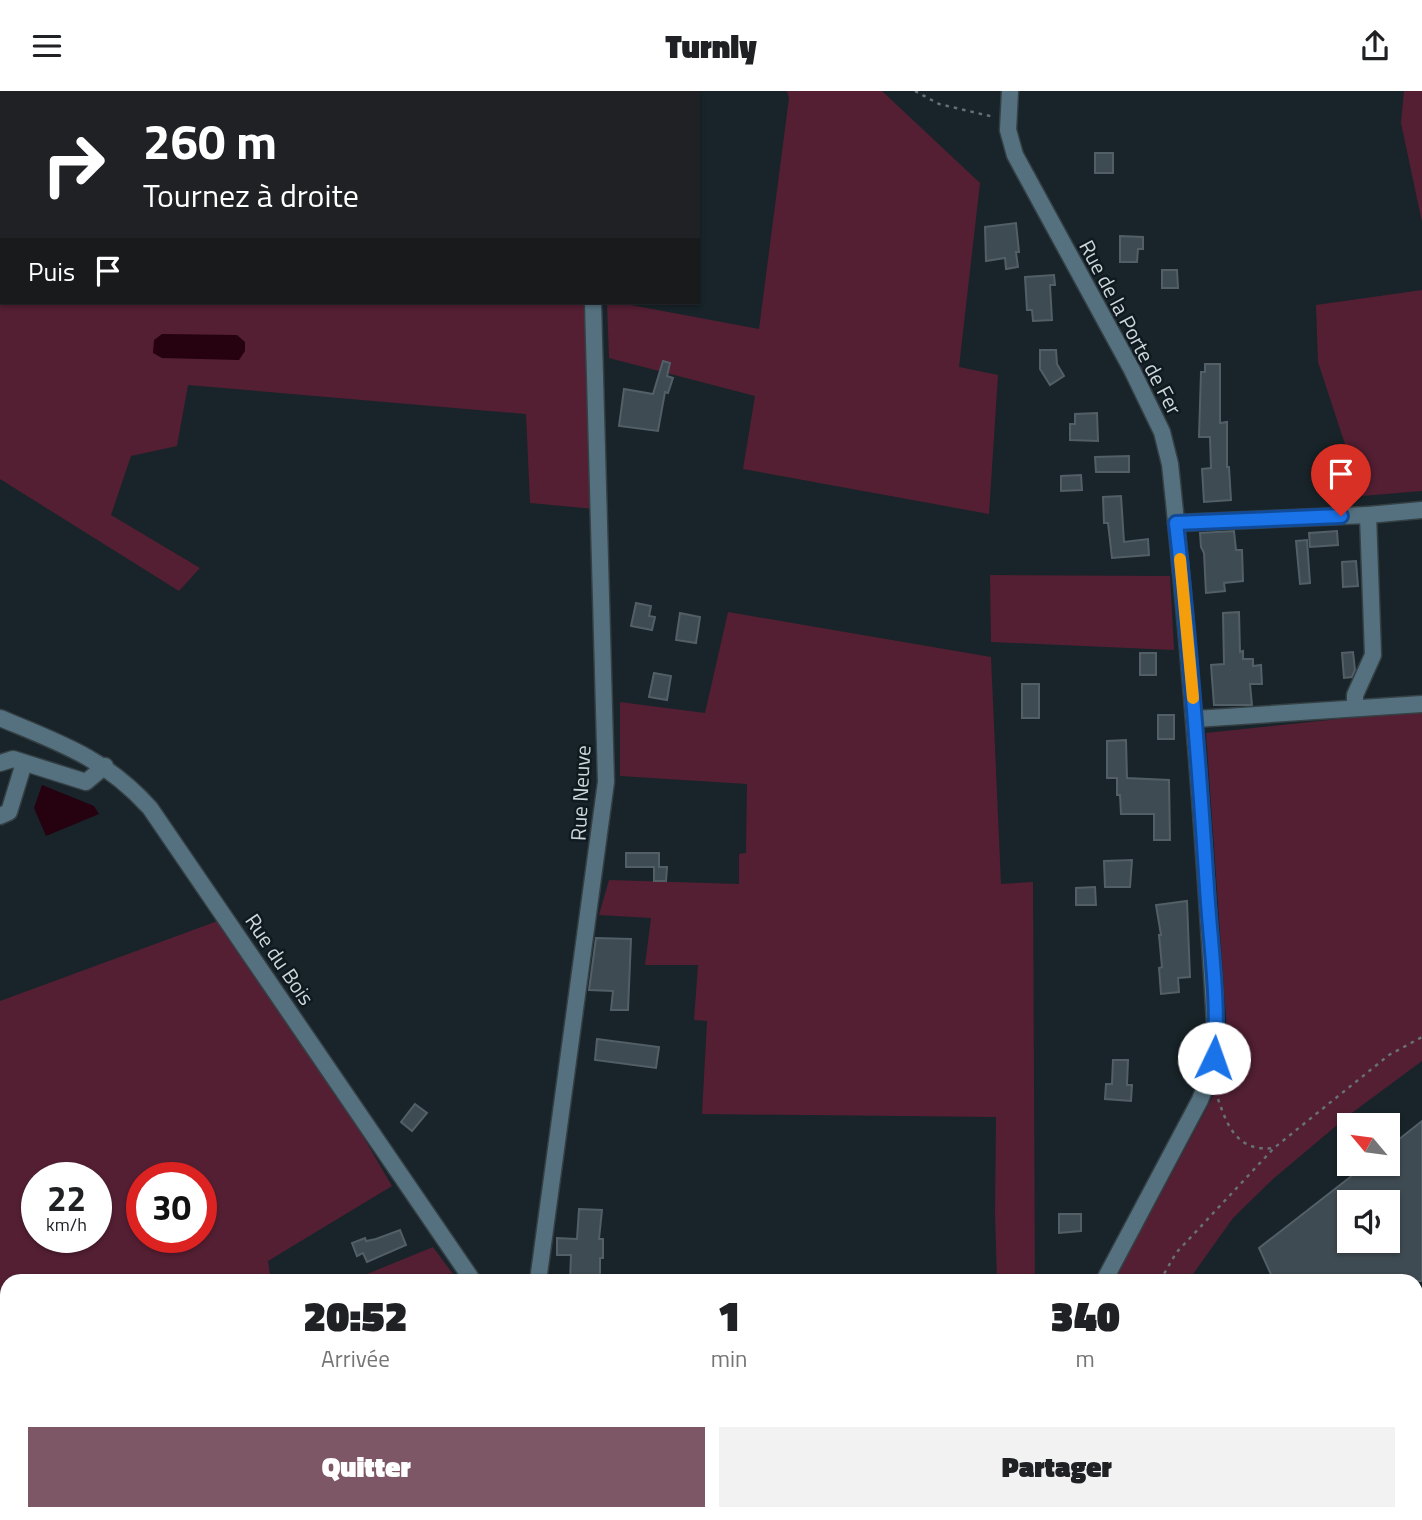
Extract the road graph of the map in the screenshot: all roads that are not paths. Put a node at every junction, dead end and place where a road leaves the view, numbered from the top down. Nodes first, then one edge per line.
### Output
1 (1010, 91) edge
2 (593, 305) edge
3 (1422, 510) edge
4 (1368, 515) junction
5 (1176, 523) junction
6 (1422, 704) edge
7 (1355, 708) junction
8 (0, 718) edge
9 (1195, 719) junction
10 (0, 763) edge
11 (24, 763) junction
12 (105, 767) junction
13 (0, 816) edge
14 (468, 1274) edge
15 (539, 1274) edge
16 (1108, 1274) edge

1 - 5 street, Rue de la Porte de Fer
2 - 15 street, Rue Neuve
3 - 4 street
4 - 5 street
4 - 7 street
5 - 9 street, Rue de la Porte de Fer
6 - 7 street
7 - 9 street
8 - 12 street, Rue du Bois
9 - 16 street, Rue de la Porte de Fer
10 - 11 street
11 - 12 street
11 - 13 street
12 - 14 street, Rue du Bois

